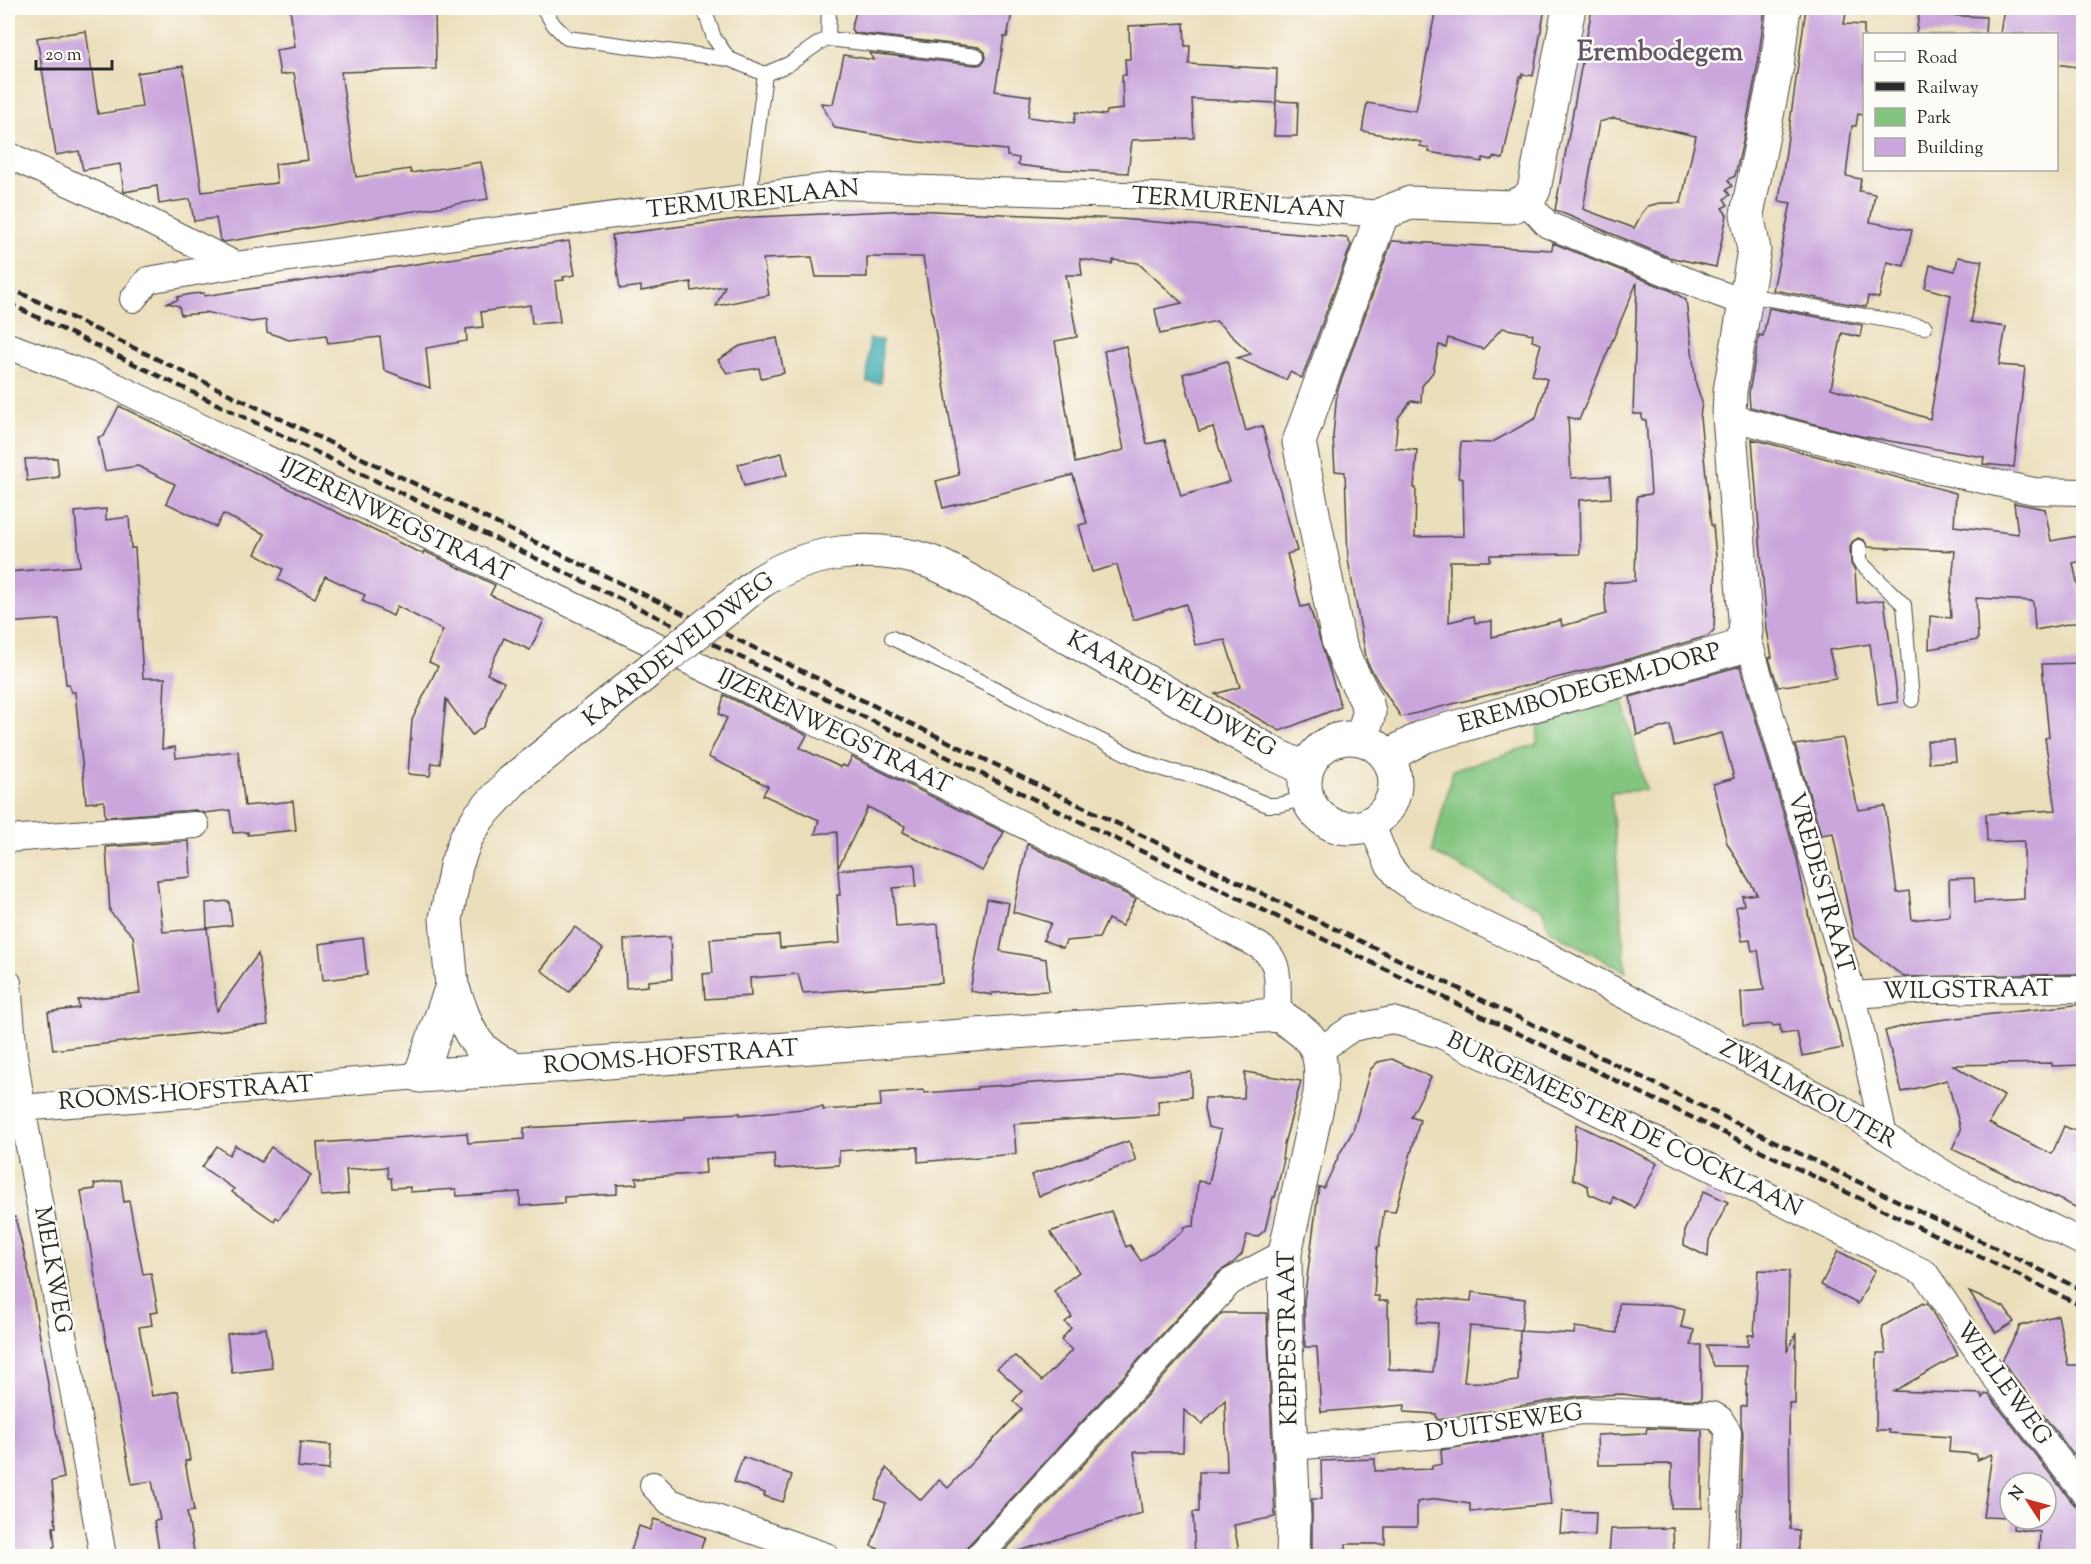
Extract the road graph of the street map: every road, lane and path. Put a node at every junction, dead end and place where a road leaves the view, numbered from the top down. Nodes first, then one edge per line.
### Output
1 (543, 8) edge
2 (704, 8) edge
3 (829, 8) edge
4 (1569, 8) edge
5 (1785, 8) edge
6 (828, 39) junction
7 (977, 56) dead end
8 (729, 59) junction
9 (765, 74) junction
10 (8, 154) edge
11 (749, 198) junction
12 (1526, 201) junction
13 (1382, 214) junction
14 (236, 265) junction
15 (133, 299) dead end
16 (1747, 299) junction
17 (1925, 327) dead end
18 (14, 349) edge
19 (1729, 417) junction
20 (2084, 492) edge
21 (1859, 547) dead end
22 (1746, 632) junction
23 (892, 638) dead end
24 (1912, 700) dead end
25 (1362, 739) junction
26 (1389, 759) junction
27 (1306, 783) junction
28 (1371, 823) junction
29 (196, 825) dead end
30 (8, 838) edge
31 (8, 983) edge
32 (453, 986) junction
33 (2084, 989) edge
34 (1853, 995) junction
35 (1278, 1015) junction
36 (1319, 1051) junction
37 (517, 1069) junction
38 (420, 1076) junction
39 (15, 1108) edge
40 (1884, 1136) junction
41 (2084, 1243) edge
42 (1285, 1252) junction
43 (1925, 1273) joint
44 (1291, 1447) junction
45 (653, 1485) dead end
46 (2084, 1493) edge
47 (103, 1557) edge
48 (826, 1557) edge
49 (979, 1557) edge
50 (1293, 1557) edge
51 (1722, 1557) edge

1 - 8 lane
2 - 8 lane
3 - 6 lane
4 - 12 street
5 - 16 street, EREMBODEGEM-DORP
6 - 7 lane
6 - 9 lane
8 - 9 lane
9 - 11 lane
10 - 14 street
11 - 13 street, TERMURENLAAN
11 - 14 street, TERMURENLAAN
12 - 13 street
12 - 16 street
13 - 25 street
14 - 15 street, TERMURENLAAN
16 - 17 lane
16 - 19 street, EREMBODEGEM-DORP
18 - 35 street, IJZERENWEGSTRAAT
19 - 20 street
19 - 22 street, EREMBODEGEM-DORP
21 - 24 lane
22 - 26 street, EREMBODEGEM-DORP
22 - 34 street, VREDESTRAAT
23 - 27 lane
25 - 26 street
25 - 27 street
26 - 28 street
27 - 28 street
27 - 32 street, KAARDEVELDWEG, bridge
28 - 40 street, ZWALMKOUTER
29 - 30 street
31 - 39 street, MELKWEG
32 - 37 street
32 - 38 street, KAARDEVELDWEG
33 - 34 street, WILGSTRAAT
34 - 40 street, VREDESTRAAT
35 - 36 street
35 - 37 street, ROOMS-HOFSTRAAT
36 - 42 street, KEPPESTRAAT
36 - 43 street, BURGEMEESTER DE COCKLAAN
37 - 38 street, ROOMS-HOFSTRAAT
38 - 39 street, ROOMS-HOFSTRAAT
39 - 47 street, MELKWEG
40 - 41 street, ZWALMKOUTER
42 - 44 street, KEPPESTRAAT
42 - 49 street
43 - 46 street, WELLEWEG
44 - 50 street, KEPPESTRAAT
44 - 51 street, D'UITSEWEG
45 - 48 street

